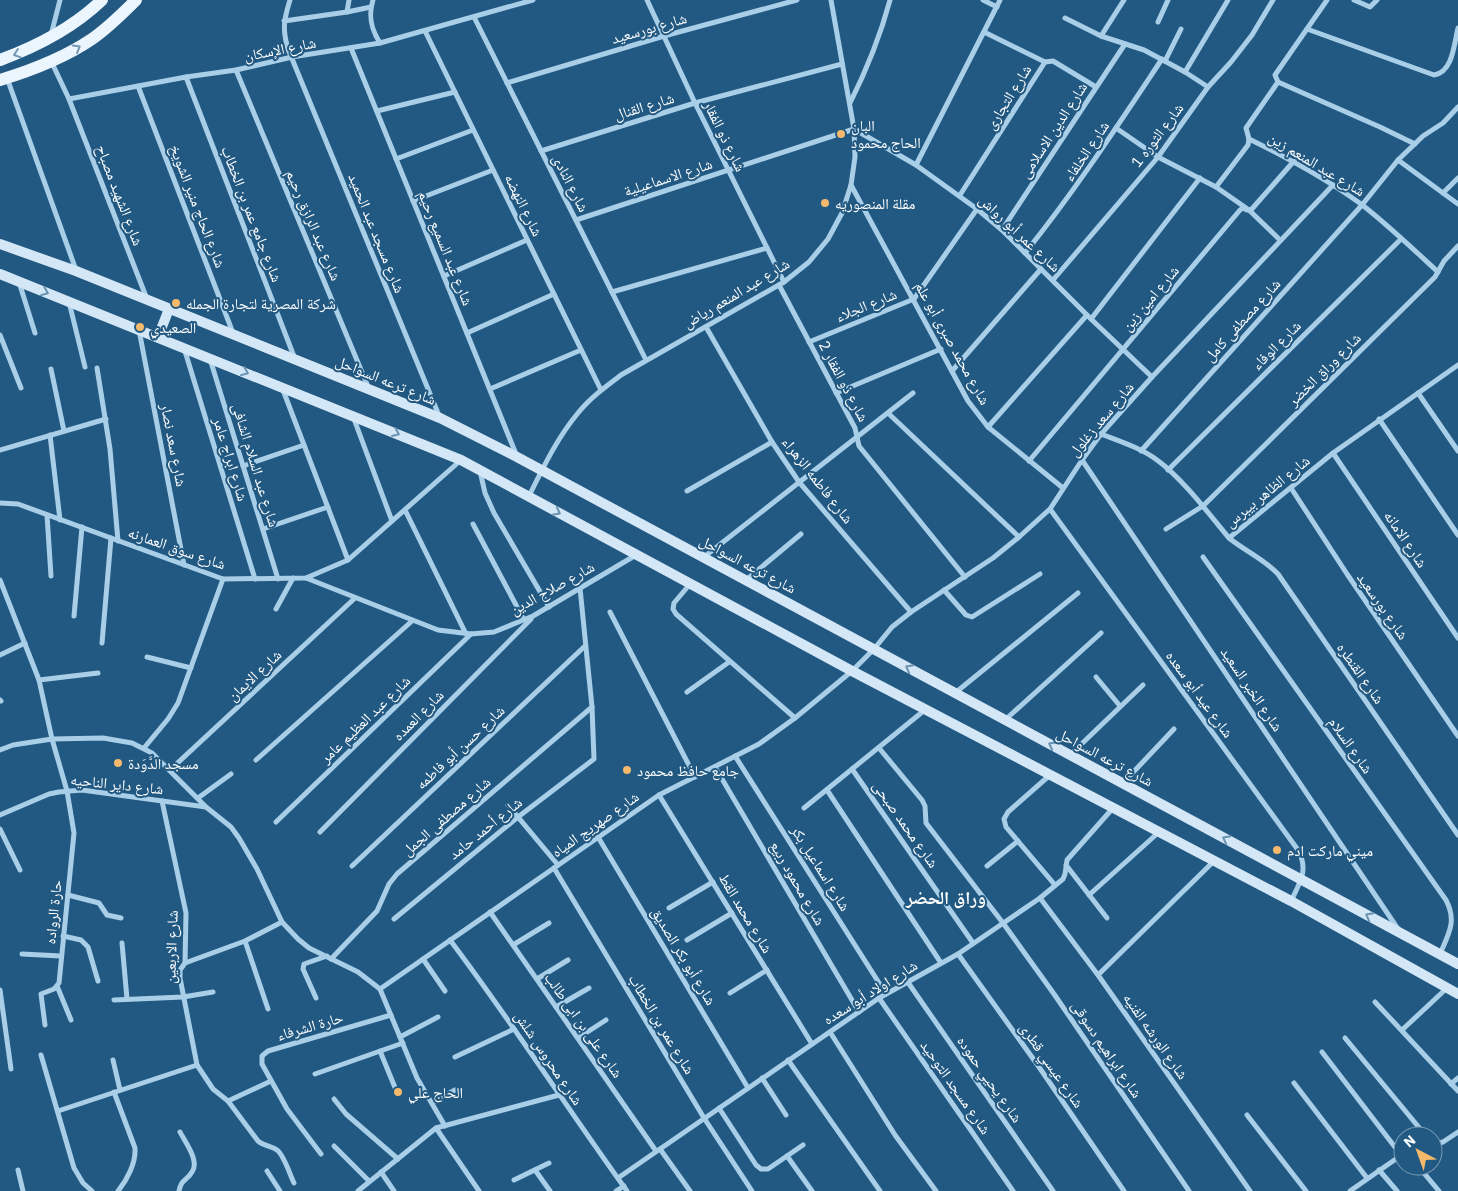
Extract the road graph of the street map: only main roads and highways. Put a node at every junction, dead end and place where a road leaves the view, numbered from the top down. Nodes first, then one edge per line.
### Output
1 (102, 0) edge
2 (136, 0) edge
3 (0, 60) edge
4 (4, 79) edge
5 (0, 244) edge
6 (0, 274) edge
7 (169, 309) junction
8 (158, 337) junction
9 (1458, 964) edge
10 (1458, 994) edge

1 -> 3 main road
4 -> 2 main road
5 - 7 main road, شارع ترعه السواحل
6 -> 8 main road
7 - 8 main road
9 -> 7 main road, شارع ترعه السواحل
8 -> 10 main road

